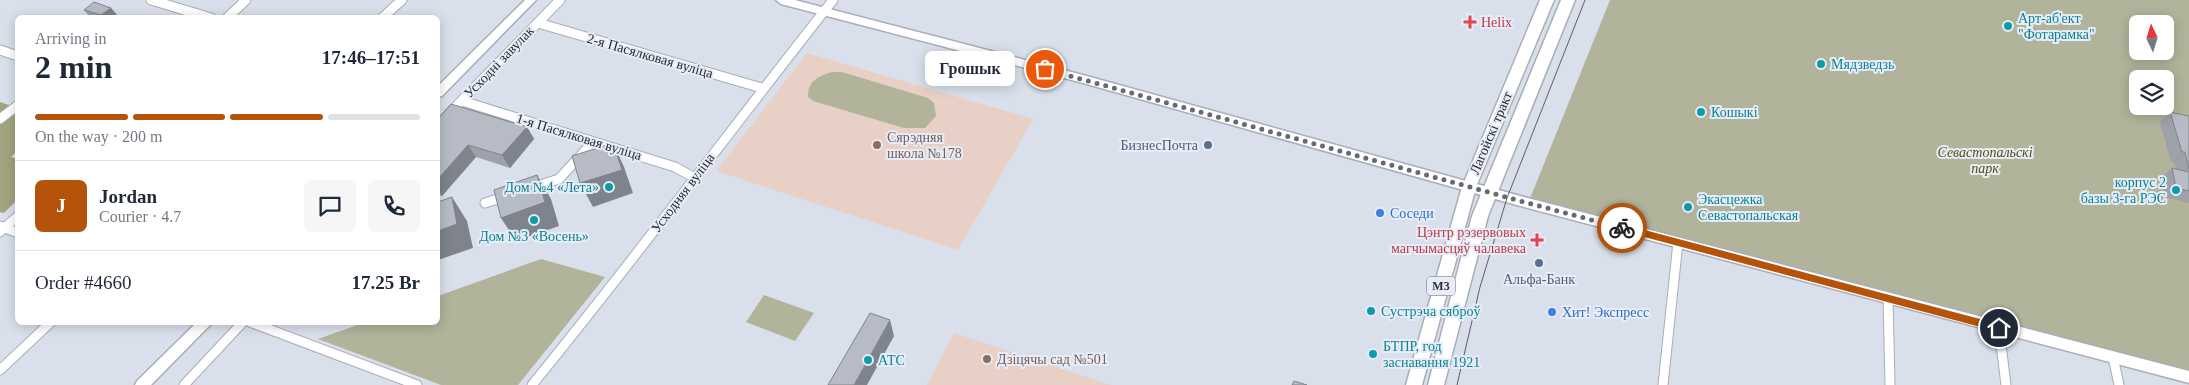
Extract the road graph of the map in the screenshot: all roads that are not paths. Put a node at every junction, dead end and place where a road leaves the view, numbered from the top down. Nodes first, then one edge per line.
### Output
1 (151, 0) edge
2 (246, 0) edge
3 (402, 0) edge
4 (530, 0) edge
5 (560, 0) edge
6 (781, 0) edge
7 (833, 0) edge
8 (1547, 0) edge
9 (1568, 0) edge
10 (825, 11) junction
11 (201, 15) edge
12 (230, 15) edge
13 (385, 15) edge
14 (538, 23) junction
15 (0, 50) edge
16 (15, 55) edge
17 (762, 88) junction
18 (440, 91) edge
19 (462, 100) junction
20 (15, 107) edge
21 (0, 119) edge
22 (440, 122) edge
23 (594, 142) junction
24 (695, 178) junction
25 (1469, 187) junction
26 (522, 191) edge
27 (1489, 192) junction
28 (513, 194) edge
29 (485, 203) dead end
30 (15, 218) edge
31 (2, 228) edge
32 (15, 232) edge
33 (1678, 242) junction
34 (1888, 298) junction
35 (48, 325) edge
36 (203, 325) edge
37 (240, 325) edge
38 (258, 325) edge
39 (1999, 328) junction
40 (2113, 357) junction
41 (0, 370) edge
42 (2189, 377) edge
43 (142, 385) edge
44 (184, 385) edge
45 (417, 385) edge
46 (532, 385) edge
47 (1414, 385) edge
48 (1436, 385) edge
49 (1663, 385) edge
50 (1890, 385) edge
51 (2006, 385) edge
52 (2119, 385) edge

1 - 11 street
2 - 12 street
3 - 13 street
4 - 18 main road
5 - 14 street, Усходні завулак
6 - 10 main road
7 - 10 street, Усходняя вуліца
8 - 25 main road, Лагойскі тракт / М3
9 - 27 main road, Лагойскі тракт / М3
10 - 17 street, Усходняя вуліца
10 - 25 main road
14 - 17 street, 2-я Пасялковая вуліца
14 - 19 street, Усходні завулак
15 - 16 street
17 - 24 street, Усходняя вуліца
19 - 22 street, Усходні завулак
19 - 23 street, 1-я Пасялковая вуліца
20 - 21 street
23 - 24 street, 1-я Пасялковая вуліца
23 - 26 street
24 - 46 street, Усходняя вуліца
25 - 27 main road
25 - 47 main road, Лагойскі тракт / М3
27 - 33 main road
27 - 48 main road, Лагойскі тракт / М3
28 - 29 street
30 - 31 street
31 - 32 street
33 - 34 main road
33 - 49 street
34 - 39 main road
34 - 50 street
35 - 41 street
36 - 43 main road
37 - 44 street
38 - 45 street
39 - 40 main road
39 - 51 street
40 - 42 main road
40 - 52 street

